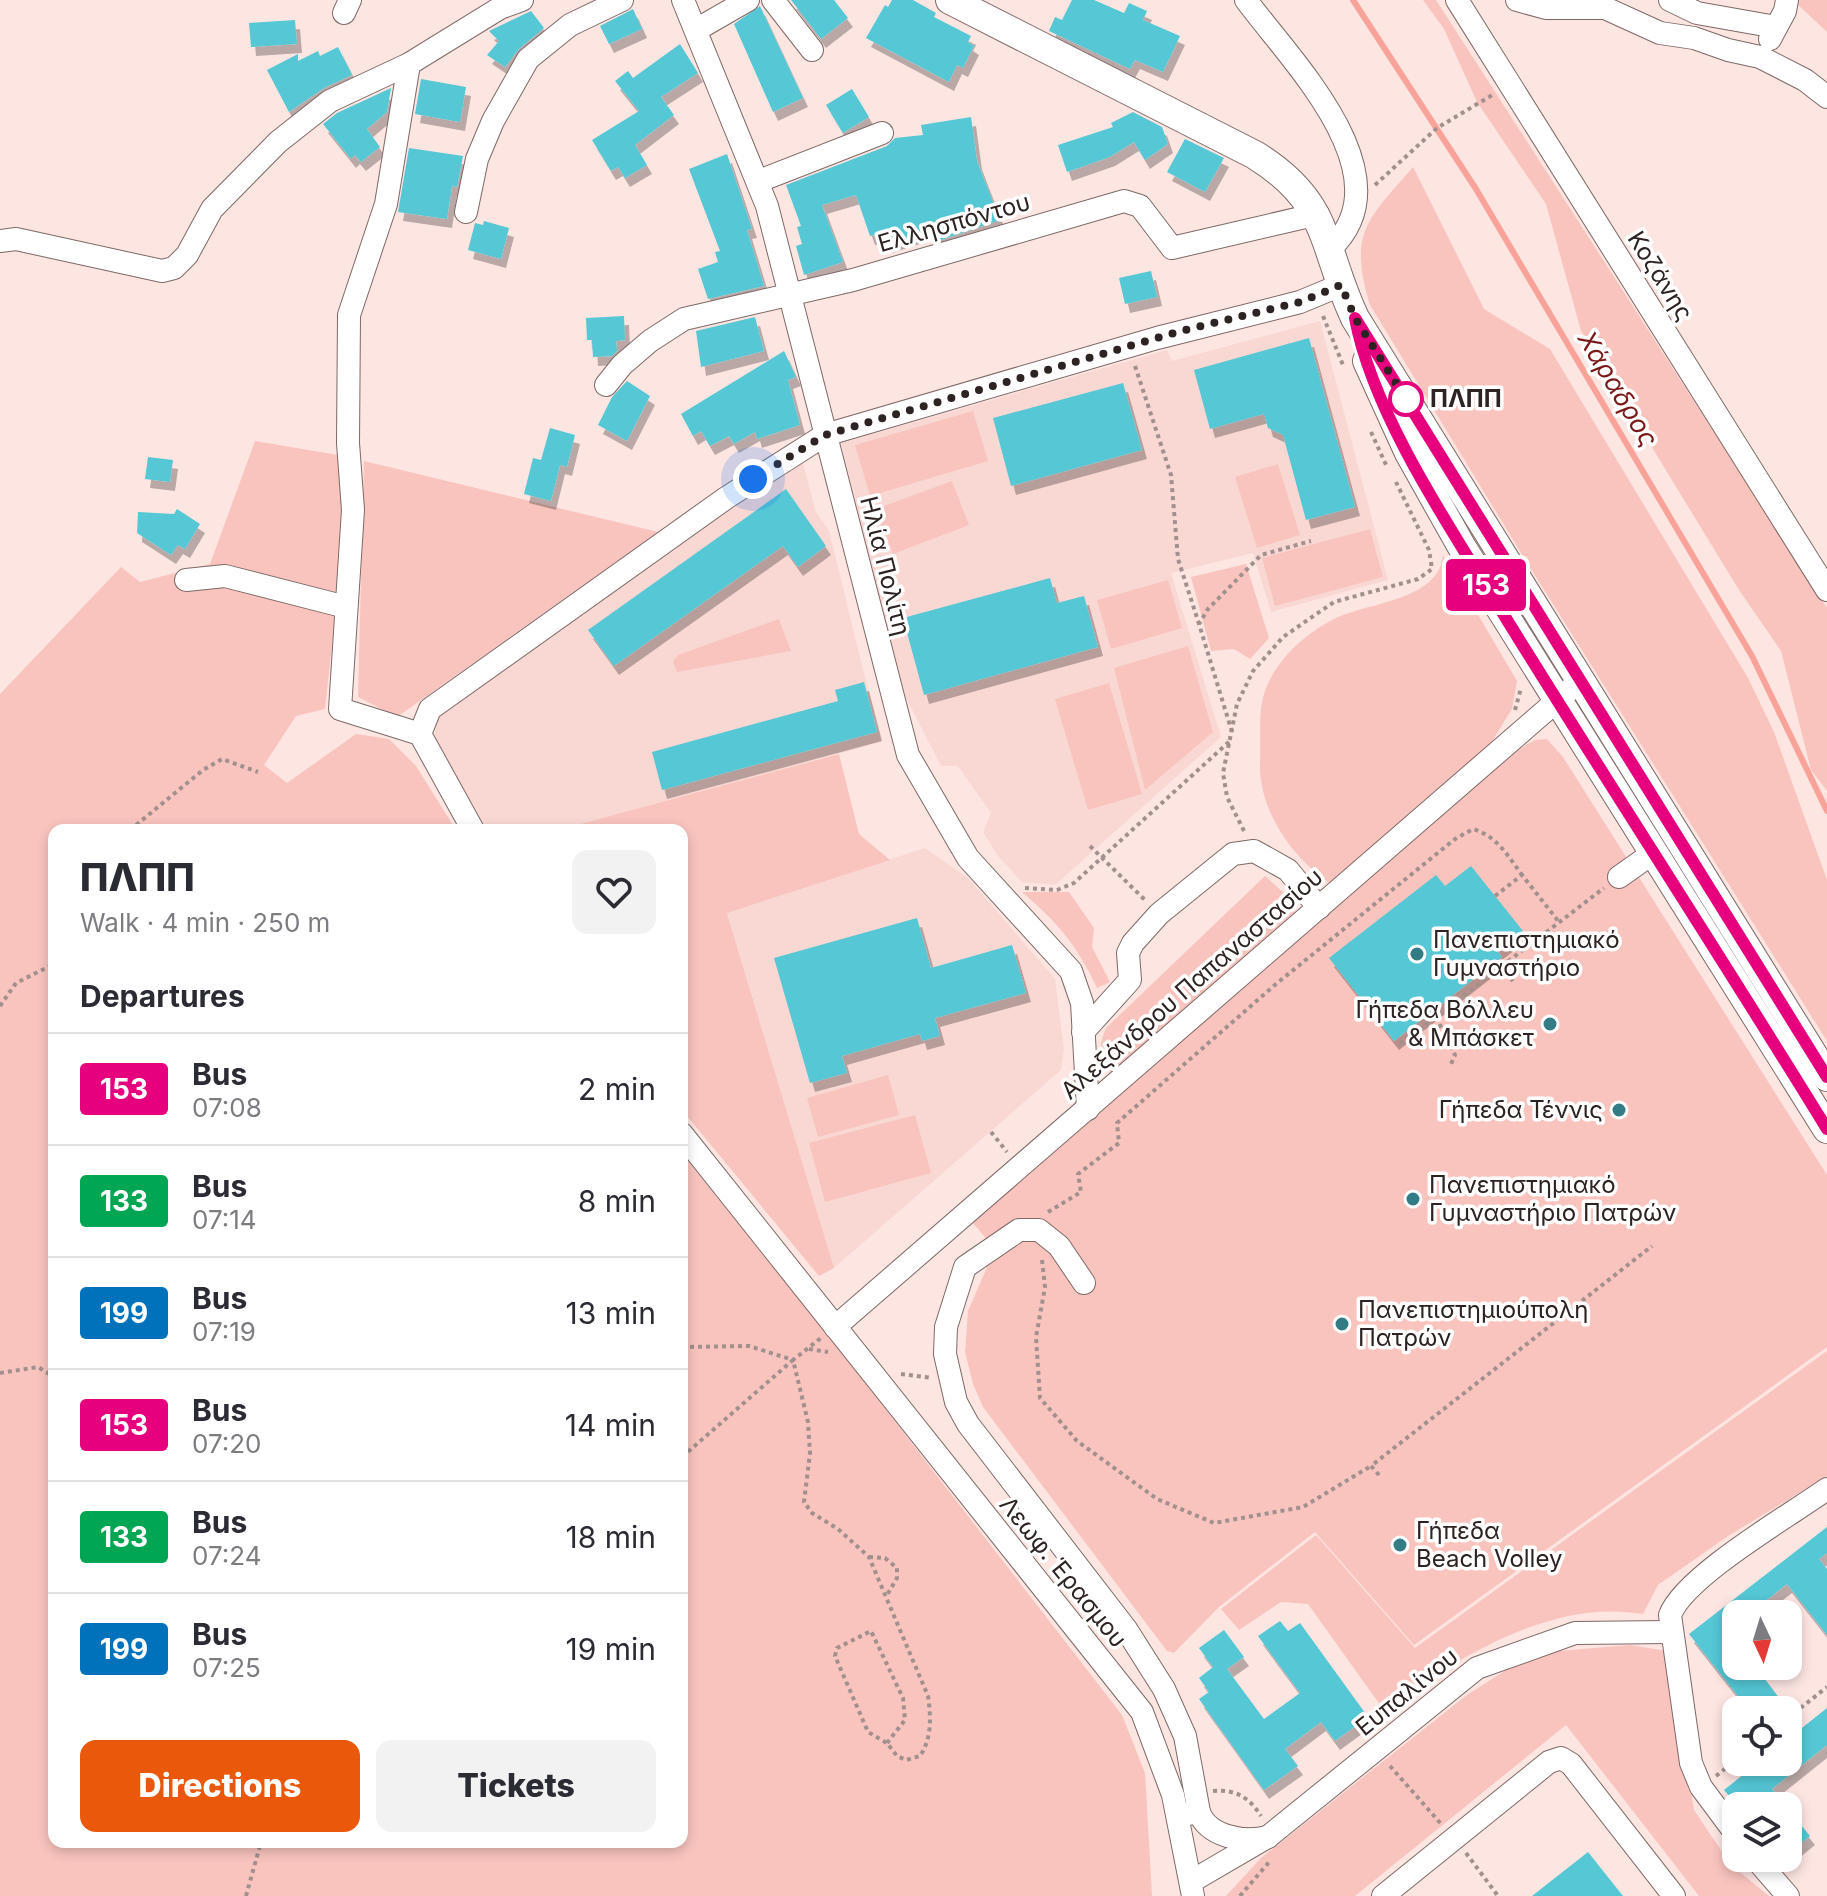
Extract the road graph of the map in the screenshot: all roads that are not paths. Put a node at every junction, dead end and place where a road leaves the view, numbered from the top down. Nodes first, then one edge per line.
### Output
1 (522, 0) edge
2 (622, 0) edge
3 (683, 0) edge
4 (748, 0) edge
5 (773, 0) edge
6 (950, 0) edge
7 (1246, 0) edge
8 (1457, 0) edge
9 (1517, 0) edge
10 (1670, 0) edge
11 (1787, 0) edge
12 (1776, 27) junction
13 (696, 30) junction
14 (812, 50) dead end
15 (1760, 57) junction
16 (409, 64) junction
17 (1827, 97) edge
18 (882, 133) dead end
19 (759, 181) junction
20 (466, 212) dead end
21 (1318, 214) junction
22 (0, 241) edge
23 (1331, 248) junction
24 (1341, 285) junction
25 (790, 296) junction
26 (1355, 318) junction
27 (606, 385) dead end
28 (825, 435) junction
29 (186, 580) dead end
30 (1823, 584) edge
31 (346, 607) junction
32 (1582, 679) junction
33 (1557, 701) junction
34 (420, 734) junction
35 (470, 824) edge
36 (1653, 853) junction
37 (1619, 877) road end
38 (1319, 908) junction
39 (1083, 1032) junction
40 (1827, 1077) edge
41 (1088, 1109) junction
42 (1827, 1129) edge
43 (688, 1142) edge
44 (1084, 1283) dead end
45 (835, 1327) junction
46 (1827, 1489) edge
47 (1670, 1632) junction
48 (1191, 1807) junction
49 (1722, 1815) edge
50 (1270, 1838) junction
51 (1767, 1872) edge
52 (1193, 1891) edge
53 (1383, 1896) edge
54 (1674, 1896) edge
55 (1788, 1896) edge

1 - 16 street
2 - 20 street
3 - 13 street, Ηλία Πολίτη
4 - 13 street
5 - 14 street
6 - 21 main road
7 - 23 street
8 - 30 street, Κοζάνης
9 - 15 street
10 - 12 street
11 - 12 street
12 - 15 street
13 - 19 street, Ηλία Πολίτη
15 - 17 street
16 - 22 street
16 - 31 street
18 - 19 street
19 - 25 street, Ηλία Πολίτη
21 - 23 main road
21 - 25 street, Ελλησπόντου
23 - 24 main road
24 - 26 main road
24 - 28 street
25 - 27 street, Ελλησπόντου
25 - 28 street, Ηλία Πολίτη
26 - 32 main road
26 - 33 main road
28 - 34 street
28 - 39 street, Ηλία Πολίτη
29 - 31 street
31 - 34 street
32 - 33 street, Αλεξάνδρου Παπαναστασίου
32 - 40 main road
33 - 36 main road
33 - 38 street, Αλεξάνδρου Παπαναστασίου
34 - 35 street
36 - 37 street
36 - 42 main road
38 - 39 street
38 - 41 street, Αλεξάνδρου Παπαναστασίου
39 - 41 street, Ηλία Πολίτη
41 - 45 street, Αλεξάνδρου Παπαναστασίου
43 - 45 street, Λεωφ. Έρασμου
44 - 48 street
45 - 48 street, Λεωφ. Έρασμου
46 - 47 street
47 - 49 street
47 - 50 street, Ευπαλίνου
48 - 50 street
48 - 52 street, Λεωφ. Έρασμου
50 - 52 street, Ευπαλίνου
51 - 55 street
53 - 54 street

